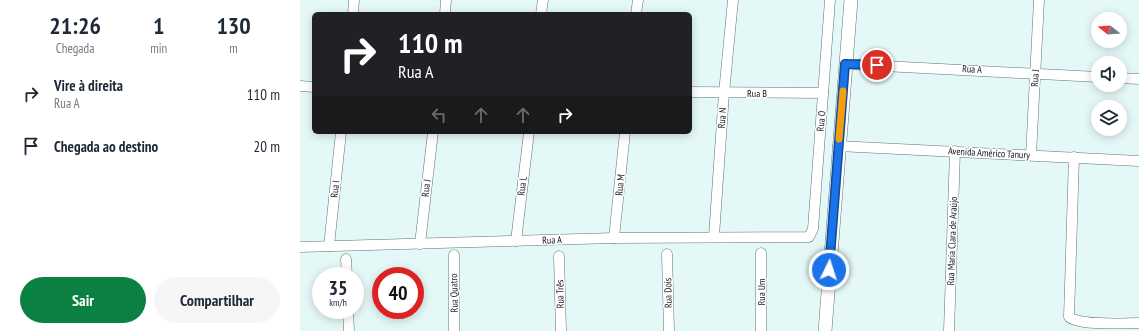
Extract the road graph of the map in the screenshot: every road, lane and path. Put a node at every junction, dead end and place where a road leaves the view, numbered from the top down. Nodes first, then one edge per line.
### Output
1 (354, 0) edge
2 (446, 0) edge
3 (543, 0) edge
4 (638, 0) edge
5 (733, 0) edge
6 (830, 0) edge
7 (851, 0) edge
8 (1040, 0) edge
9 (352, 12) edge
10 (445, 12) edge
11 (541, 12) edge
12 (636, 12) edge
13 (845, 64) junction
14 (1035, 72) junction
15 (1091, 76) edge
16 (1127, 78) edge
17 (1139, 79) edge
18 (300, 86) edge
19 (312, 87) edge
20 (692, 92) edge
21 (724, 93) junction
22 (823, 93) junction
23 (341, 134) edge
24 (433, 134) edge
25 (529, 134) edge
26 (625, 134) edge
27 (838, 146) junction
28 (956, 151) junction
29 (1031, 155) junction
30 (1074, 157) junction
31 (1139, 161) edge
32 (714, 236) junction
33 (614, 238) junction
34 (805, 238) joint
35 (516, 241) junction
36 (420, 244) junction
37 (329, 246) junction
38 (300, 247) edge
39 (761, 253) dead end
40 (667, 254) dead end
41 (454, 255) dead end
42 (559, 256) dead end
43 (346, 259) dead end
44 (346, 267) edge
45 (348, 319) edge
46 (1139, 323) edge
47 (348, 331) edge
48 (454, 331) edge
49 (561, 331) edge
50 (668, 331) edge
51 (761, 331) edge
52 (825, 331) edge
53 (949, 331) edge

1 - 9 street
2 - 10 street
3 - 11 street
4 - 12 street
5 - 21 street, Rua N
6 - 22 street, Rua O
7 - 13 street
8 - 14 street, Rua J
13 - 14 street, Rua A
13 - 27 street
14 - 15 street, Rua A
14 - 29 street, Rua J
16 - 17 street
18 - 19 street
20 - 21 street, Rua B
21 - 22 street, Rua B
21 - 32 street, Rua N
22 - 34 street, Rua O
23 - 37 street, Rua I
24 - 36 street, Rua J
25 - 35 street, Rua L
26 - 33 street, Rua M
27 - 28 street, Avenida Américo Tanury
27 - 52 street
28 - 29 street, Avenida Américo Tanury
28 - 53 street, Rua Maria Clara de Araújo
29 - 30 street, Avenida Américo Tanury
30 - 31 street, Avenida Américo Tanury
30 - 46 street
32 - 33 street, Rua A
32 - 34 street, Rua A
33 - 35 street, Rua A
35 - 36 street, Rua A
36 - 37 street, Rua A
37 - 38 street, Rua A
39 - 51 street, Rua Um
40 - 50 street, Rua Dois
41 - 48 street, Rua Quatro
42 - 49 street, Rua Três
43 - 44 street
45 - 47 street

